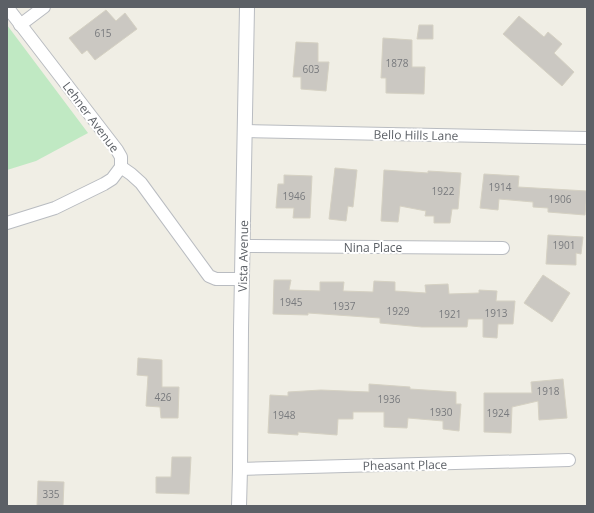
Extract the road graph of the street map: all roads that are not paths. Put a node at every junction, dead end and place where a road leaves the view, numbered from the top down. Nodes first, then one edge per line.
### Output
1 (7, 7) edge
2 (44, 7) edge
3 (247, 7) edge
4 (20, 25) junction
5 (245, 131) junction
6 (587, 138) edge
7 (121, 167) junction
8 (7, 223) edge
9 (243, 246) junction
10 (503, 248) dead end
11 (242, 280) junction
12 (569, 460) dead end
13 (240, 469) junction
14 (239, 506) edge

1 - 4 street, Lehner Avenue
2 - 4 street
3 - 5 street, Vista Avenue
4 - 7 street, Lehner Avenue
5 - 6 street, Bello Hills Lane
5 - 9 street, Vista Avenue
7 - 8 street
7 - 11 street, Lehner Avenue
9 - 10 street, Nina Place
9 - 11 street, Vista Avenue
11 - 13 street, Vista Avenue
12 - 13 street, Pheasant Place
13 - 14 street, Vista Avenue

